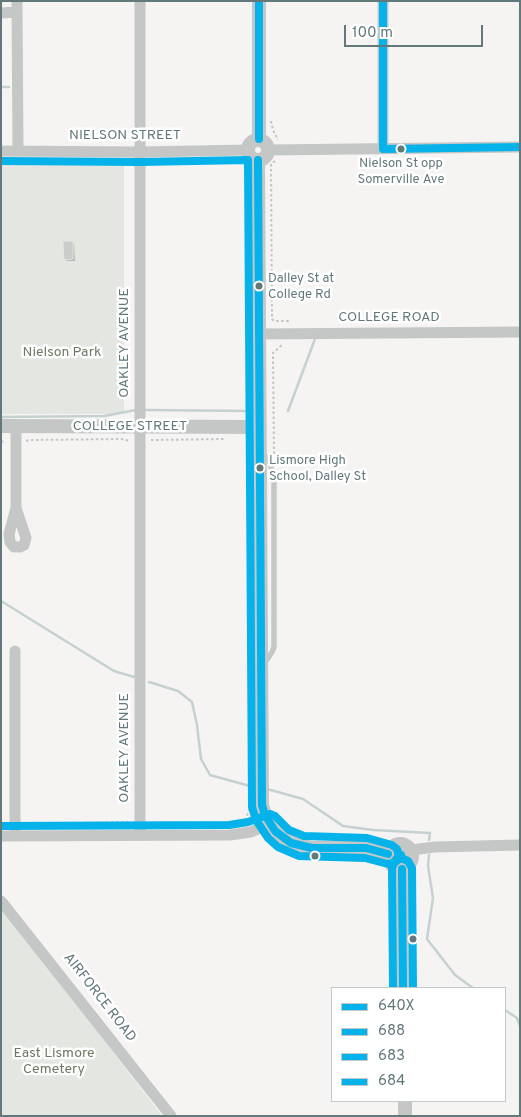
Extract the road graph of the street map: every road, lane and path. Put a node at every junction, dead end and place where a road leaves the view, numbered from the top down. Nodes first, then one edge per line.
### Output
1 (140, 1) edge
2 (259, 1) edge
3 (383, 1) edge
4 (17, 7) edge
5 (1, 12) edge
6 (263, 113) junction
7 (259, 140) junction
8 (520, 147) edge
9 (383, 149) junction
10 (248, 150) junction
11 (274, 150) junction
12 (1, 151) edge
13 (18, 151) junction
14 (140, 152) junction
15 (258, 160) junction
16 (288, 324) dead end
17 (520, 332) edge
18 (259, 334) junction
19 (140, 416) junction
20 (259, 417) junction
21 (1, 426) edge
22 (16, 426) junction
23 (233, 439) dead end
24 (130, 441) dead end
25 (148, 441) dead end
26 (23, 443) dead end
27 (16, 508) dead end
28 (15, 651) dead end
29 (258, 793) junction
30 (131, 822) dead end
31 (148, 823) dead end
32 (21, 824) dead end
33 (269, 824) junction
34 (140, 835) junction
35 (1, 836) edge
36 (15, 836) junction
37 (520, 845) edge
38 (411, 850) junction
39 (388, 854) junction
40 (402, 869) junction
41 (1, 901) edge
42 (403, 987) edge
43 (404, 1102) edge
44 (171, 1116) edge
45 (405, 1116) edge

1 - 14 street, OAKLEY AVENUE
2 - 6 street
3 - 9 street
4 - 5 street
4 - 13 street
6 - 7 street
6 - 11 path
7 - 10 street
7 - 11 street
8 - 9 street
9 - 11 street
10 - 14 street, NIELSON STREET
10 - 15 street
11 - 15 street
11 - 16 path
12 - 13 street, NIELSON STREET
13 - 14 street, NIELSON STREET
14 - 19 street, OAKLEY AVENUE
15 - 18 street
17 - 18 street, COLLEGE ROAD
18 - 20 street
19 - 20 street, COLLEGE STREET
19 - 22 street, COLLEGE STREET
19 - 34 street, OAKLEY AVENUE
20 - 29 street
21 - 22 street, COLLEGE STREET
22 - 27 street
23 - 25 path
24 - 26 path
28 - 36 street
29 - 31 path
29 - 33 street
30 - 32 path
33 - 34 street
33 - 39 street
34 - 36 street
35 - 36 street
37 - 38 street
38 - 39 street
38 - 40 street
39 - 40 street
40 - 42 street
41 - 44 street, AIRFORCE ROAD
43 - 45 street

